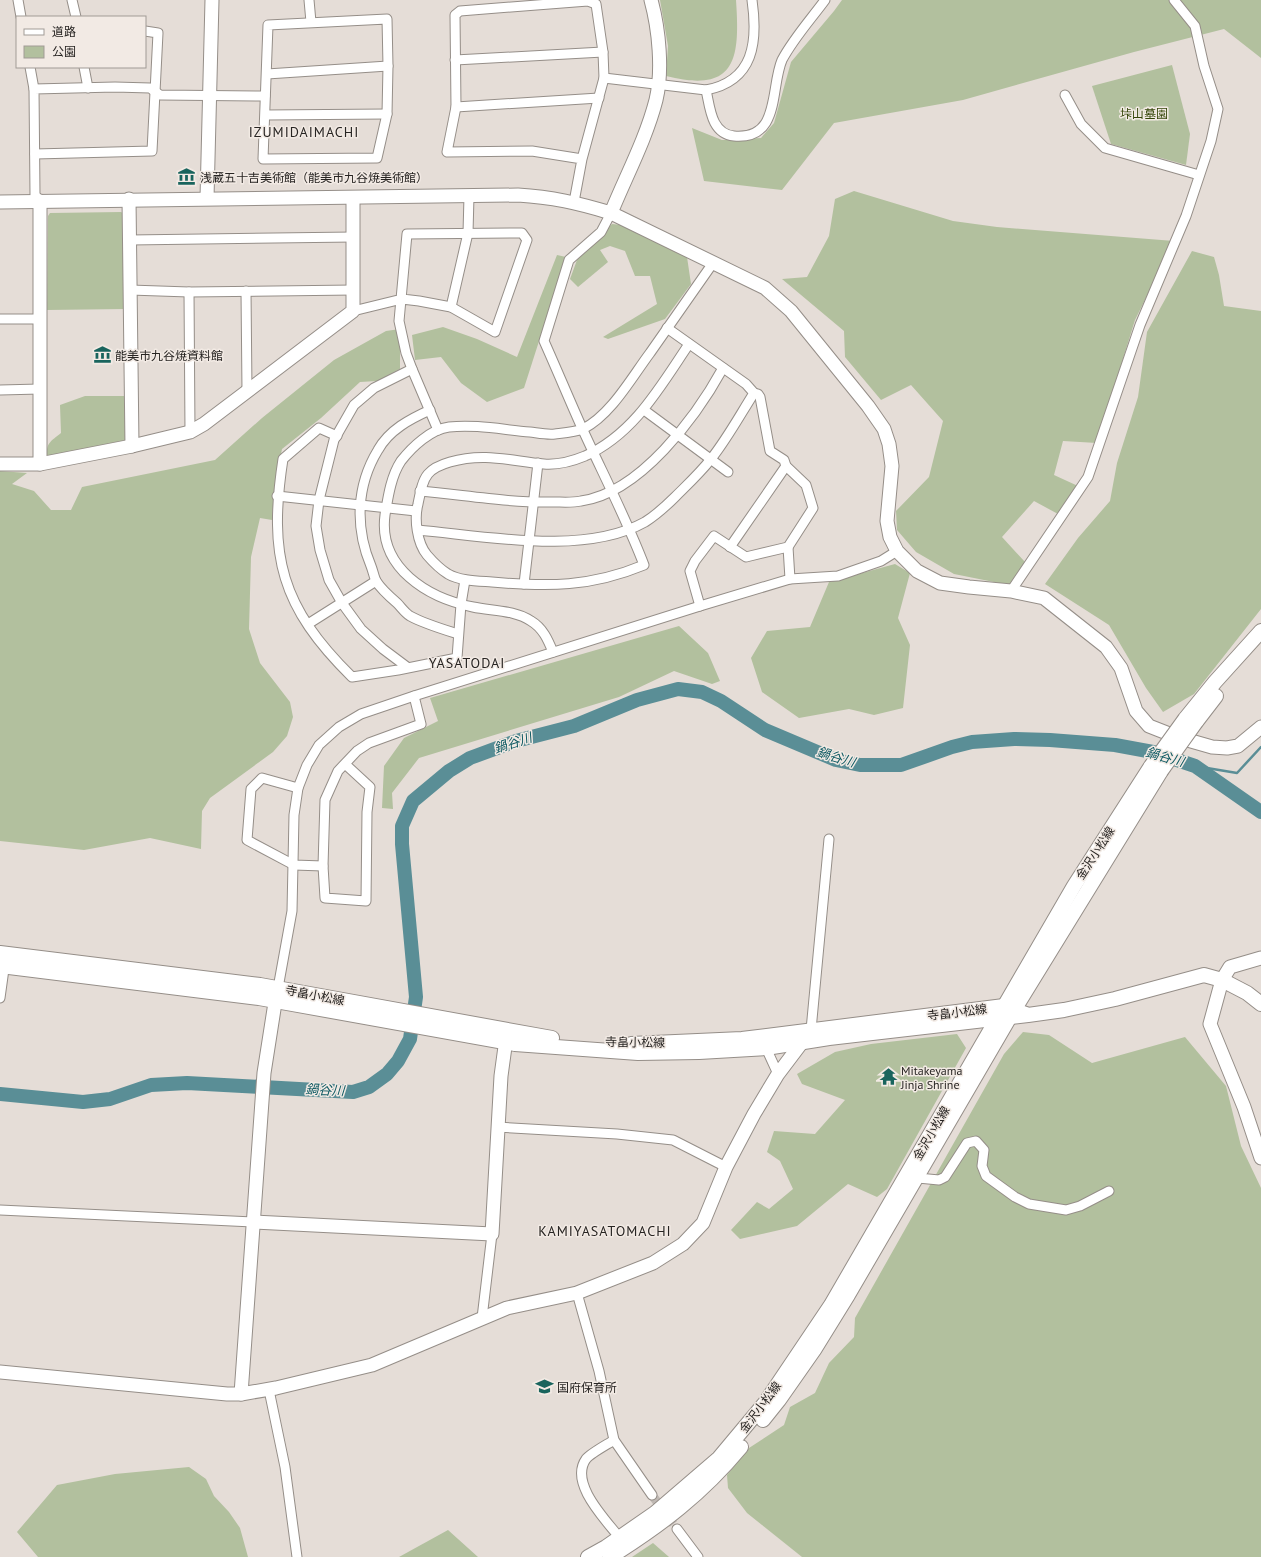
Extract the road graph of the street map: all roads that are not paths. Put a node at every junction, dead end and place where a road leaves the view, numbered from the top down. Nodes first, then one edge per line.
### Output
1 (18, 0) edge
2 (72, 0) edge
3 (212, 0) edge
4 (309, 0) edge
5 (651, 0) edge
6 (752, 0) edge
7 (825, 0) edge
8 (1174, 0) edge
9 (508, 4) edge
10 (21, 16) edge
11 (76, 16) edge
12 (311, 22) junction
13 (146, 31) edge
14 (603, 52) junction
15 (455, 60) junction
16 (388, 66) junction
17 (30, 68) edge
18 (84, 68) edge
19 (267, 74) junction
20 (604, 78) junction
21 (658, 85) junction
22 (88, 88) junction
23 (34, 89) junction
24 (706, 90) junction
25 (155, 92) junction
26 (1065, 95) dead end
27 (265, 96) junction
28 (209, 97) junction
29 (599, 98) junction
30 (456, 107) junction
31 (387, 114) junction
32 (266, 115) junction
33 (35, 154) junction
34 (582, 159) junction
35 (1199, 175) junction
36 (468, 196) junction
37 (207, 198) junction
38 (353, 198) junction
39 (129, 199) junction
40 (40, 201) junction
41 (0, 202) edge
42 (574, 202) junction
43 (611, 213) junction
44 (468, 233) junction
45 (354, 237) junction
46 (130, 240) junction
47 (713, 263) junction
48 (130, 290) junction
49 (354, 290) junction
50 (246, 291) junction
51 (189, 292) junction
52 (402, 299) junction
53 (451, 307) junction
54 (353, 311) junction
55 (0, 319) edge
56 (41, 319) junction
57 (668, 328) junction
58 (689, 344) junction
59 (723, 368) junction
60 (412, 369) junction
61 (0, 390) edge
62 (40, 390) junction
63 (247, 391) junction
64 (754, 393) junction
65 (430, 410) junction
66 (644, 410) junction
67 (582, 429) junction
68 (438, 430) junction
69 (190, 432) junction
70 (678, 434) junction
71 (337, 436) junction
72 (132, 446) junction
73 (594, 450) junction
74 (712, 458) junction
75 (538, 463) junction
76 (0, 464) edge
77 (40, 464) junction
78 (786, 466) junction
79 (728, 472) dead end
80 (420, 491) junction
81 (612, 491) junction
82 (277, 496) junction
83 (319, 500) junction
84 (533, 503) junction
85 (359, 504) junction
86 (387, 507) junction
87 (416, 510) junction
88 (630, 528) junction
89 (418, 530) junction
90 (529, 540) junction
91 (730, 547) junction
92 (788, 547) junction
93 (897, 551) junction
94 (790, 579) junction
95 (465, 580) junction
96 (376, 581) junction
97 (524, 584) junction
98 (1011, 591) junction
99 (342, 603) junction
100 (461, 604) junction
101 (700, 606) junction
102 (308, 624) junction
103 (1261, 631) edge
104 (458, 634) junction
105 (1261, 644) edge
106 (553, 652) junction
107 (407, 667) junction
108 (414, 696) junction
109 (1191, 721) junction
110 (1261, 727) edge
111 (345, 764) junction
112 (298, 788) junction
113 (829, 839) dead end
114 (294, 865) junction
115 (323, 866) junction
116 (1261, 958) edge
117 (2, 960) edge
118 (1222, 980) junction
119 (277, 994) junction
120 (0, 998) edge
121 (1261, 1004) edge
122 (1006, 1013) junction
123 (811, 1030) junction
124 (506, 1037) junction
125 (801, 1043) junction
126 (766, 1048) junction
127 (778, 1074) junction
128 (497, 1127) junction
129 (1261, 1158) edge
130 (726, 1167) junction
131 (918, 1178) junction
132 (1109, 1192) dead end
133 (0, 1210) edge
134 (253, 1222) junction
135 (492, 1234) junction
136 (577, 1293) junction
137 (482, 1318) junction
138 (0, 1372) edge
139 (269, 1390) junction
140 (241, 1394) junction
141 (614, 1440) junction
142 (652, 1495) tunnel mouth
143 (678, 1529) tunnel mouth
144 (619, 1537) junction
145 (297, 1557) edge
146 (588, 1557) edge
147 (610, 1557) edge
148 (698, 1557) edge

1 - 10 street
2 - 11 street
3 - 28 street
4 - 12 street
5 - 21 street
6 - 24 street
7 - 24 street
8 - 35 street
9 - 14 street
9 - 15 street
12 - 16 street
12 - 19 street
13 - 25 street
14 - 15 street
14 - 20 street
15 - 30 street
16 - 19 street
16 - 31 street
17 - 23 street
18 - 22 street
19 - 27 street
20 - 21 street
20 - 29 street
21 - 24 street
21 - 43 street
22 - 23 street
22 - 25 street
23 - 33 street
25 - 28 street
25 - 33 street
26 - 35 street
27 - 28 street
27 - 32 street
28 - 37 street
29 - 30 street
29 - 34 street
30 - 34 street
31 - 32 street
31 - 32 street
33 - 40 street
34 - 42 street
35 - 98 street
36 - 38 street
36 - 42 street
36 - 44 street
37 - 38 street
37 - 39 street
38 - 45 street
39 - 40 street
39 - 46 street
40 - 41 street
40 - 56 street
42 - 43 street
43 - 47 street
43 - 67 street
44 - 52 street
44 - 53 street
44 - 53 street
45 - 46 street
45 - 49 street
46 - 48 street
47 - 57 street
47 - 93 street
48 - 51 street
48 - 72 street
49 - 50 street
49 - 54 street
50 - 51 street
50 - 63 street
51 - 69 street
52 - 53 street
52 - 54 street
52 - 60 street
54 - 63 street
55 - 56 street
56 - 62 street
57 - 58 street
57 - 67 street
58 - 59 street
58 - 66 street
59 - 64 street
59 - 70 street
60 - 65 street
60 - 71 street
61 - 62 street
62 - 77 street
63 - 69 street
64 - 74 street
64 - 78 street
65 - 68 street
65 - 85 street
66 - 70 street
66 - 73 street
67 - 68 street
67 - 73 street
68 - 86 street
69 - 72 street
70 - 74 street
70 - 81 street
71 - 82 street
71 - 83 street
72 - 77 street
73 - 75 street
73 - 81 street
74 - 79 street
74 - 88 street
75 - 80 street
75 - 84 street
76 - 77 street
78 - 91 street
78 - 92 street
80 - 84 street
80 - 87 street
81 - 84 street
81 - 88 street
82 - 83 street
82 - 102 street
83 - 85 street
83 - 99 street
84 - 90 street
85 - 86 street
85 - 96 street
86 - 87 street
86 - 100 street
87 - 89 street
88 - 90 street
88 - 97 street
89 - 90 street
89 - 95 street
90 - 97 street
91 - 92 street
91 - 101 street
92 - 94 street
93 - 94 street
93 - 98 street
94 - 101 street
95 - 97 street
95 - 100 street
96 - 99 street
96 - 104 street
98 - 110 street
99 - 102 street
99 - 107 street
100 - 104 street
100 - 106 street
101 - 106 street
102 - 107 street
103 - 109 main road, 金沢小松線
104 - 107 street
105 - 109 main road, 金沢小松線
106 - 108 street
108 - 111 street
108 - 112 street
109 - 122 main road, 金沢小松線, bridge
111 - 115 street
111 - 115 street
112 - 114 street
112 - 114 street
113 - 123 street
114 - 115 street
114 - 119 street
116 - 118 street
117 - 119 main road, 寺畠小松線
117 - 120 street
118 - 121 main road, 寺畠小松線
118 - 122 main road, 寺畠小松線
118 - 129 street
119 - 124 main road, 寺畠小松線
119 - 134 street
122 - 123 main road, 寺畠小松線
122 - 125 main road, 寺畠小松線
122 - 131 main road, 金沢小松線
122 - 144 main road, 金沢小松線
123 - 124 main road, 寺畠小松線
123 - 125 street
124 - 126 main road, 寺畠小松線
124 - 128 street
125 - 126 main road, 寺畠小松線
125 - 127 street
126 - 127 street
127 - 130 street
128 - 130 street
128 - 135 street
130 - 136 street
131 - 132 street
131 - 147 main road, 金沢小松線
133 - 134 street
134 - 135 street
134 - 140 street
135 - 137 street
136 - 137 street
136 - 141 street
137 - 139 street
138 - 140 street
139 - 140 street
139 - 145 street
141 - 142 street
141 - 144 street
143 - 148 street
144 - 146 main road, 金沢小松線

